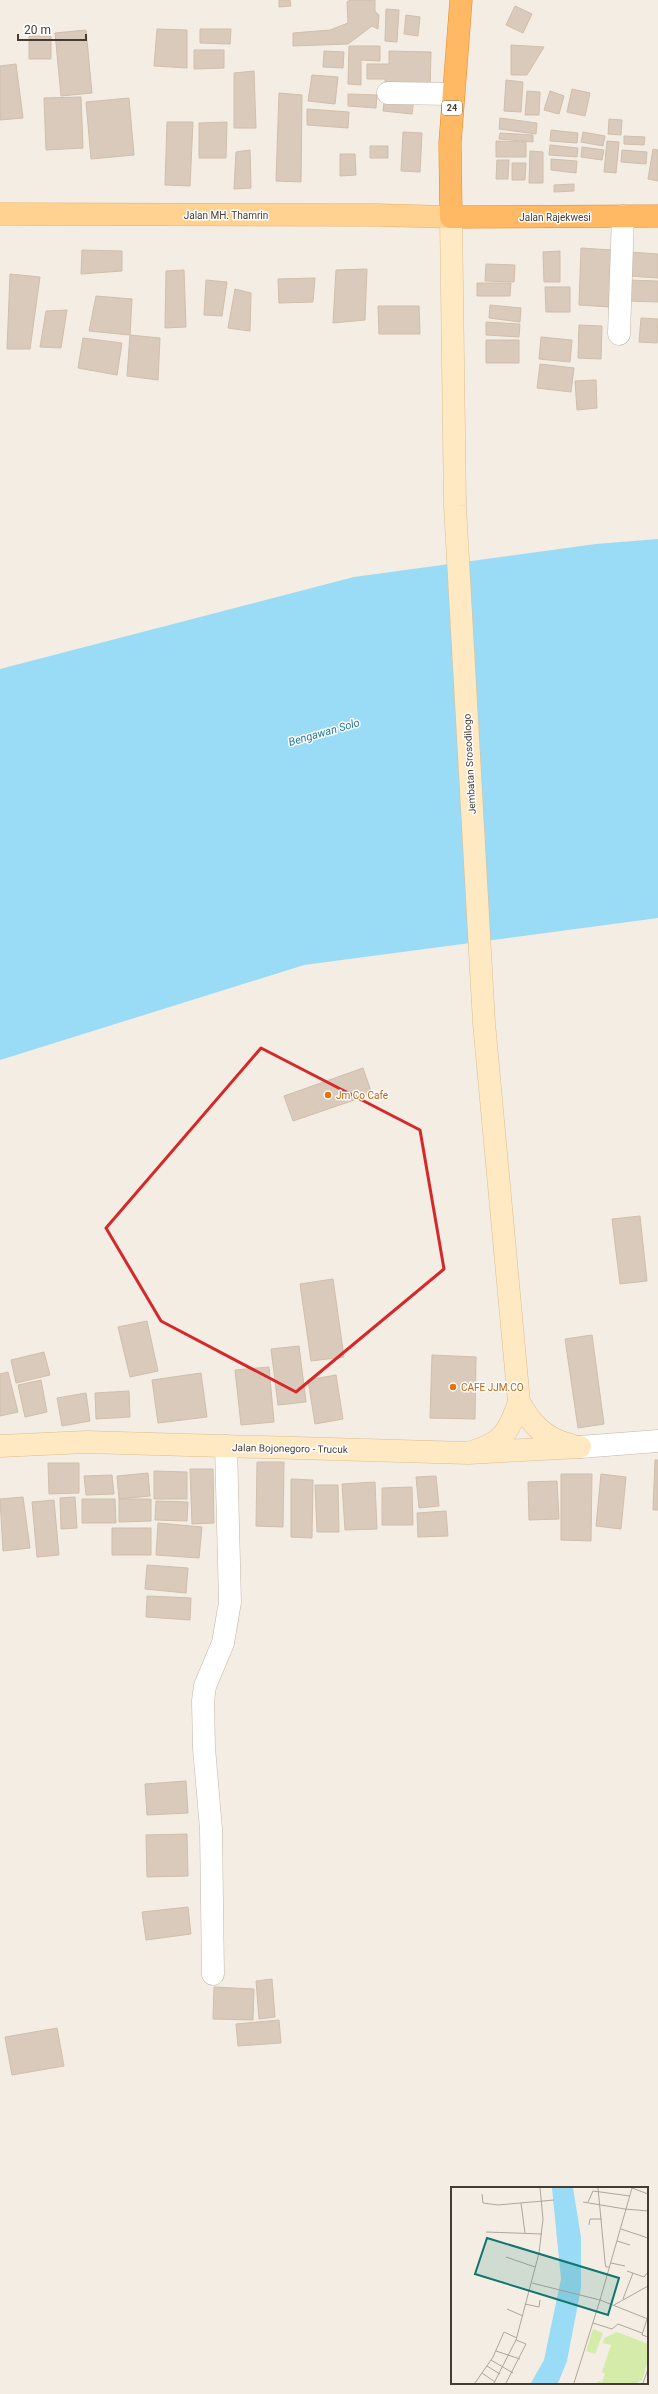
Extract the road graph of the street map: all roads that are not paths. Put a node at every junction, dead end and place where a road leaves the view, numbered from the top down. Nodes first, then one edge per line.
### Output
1 (461, 0) edge
2 (388, 93) dead end
3 (453, 94) junction
4 (0, 214) edge
5 (623, 216) junction
6 (658, 216) edge
7 (452, 217) junction
8 (619, 334) dead end
9 (519, 1402) junction
10 (658, 1441) edge
11 (0, 1446) edge
12 (226, 1446) junction
13 (580, 1448) junction
14 (468, 1453) junction
15 (213, 1974) dead end

1 - 3 highway, 24
2 - 3 street
3 - 7 highway, 24
4 - 7 main road, Jalan MH. Thamrin
5 - 6 highway, Jalan Rajekwesi
5 - 7 highway, Jalan Rajekwesi
5 - 8 street
7 - 9 street, Jembatan Srosodilogo
9 - 13 street
9 - 14 street
10 - 13 street
11 - 12 street, Jalan Bojonegoro - Trucuk
12 - 14 street, Jalan Bojonegoro - Trucuk
12 - 15 street
13 - 14 street, Jalan Bojonegoro - Trucuk

